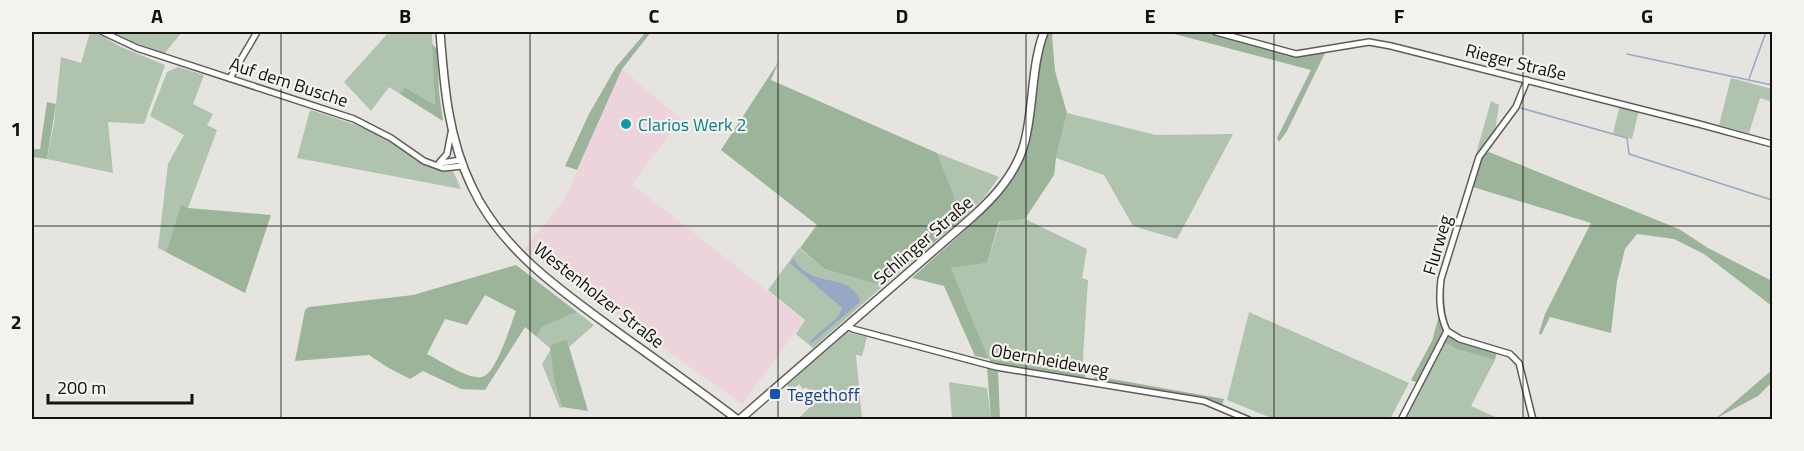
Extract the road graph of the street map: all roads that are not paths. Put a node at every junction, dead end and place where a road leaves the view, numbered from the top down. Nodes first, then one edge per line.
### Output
1 (103, 32) edge
2 (257, 32) edge
3 (440, 32) edge
4 (1044, 32) edge
5 (1216, 32) edge
6 (230, 78) junction
7 (1527, 80) junction
8 (452, 128) junction
9 (1773, 144) edge
10 (462, 163) junction
11 (436, 164) junction
12 (847, 326) junction
13 (1447, 331) junction
14 (739, 420) edge
15 (1249, 420) edge
16 (1401, 420) edge
17 (1533, 420) edge

1 - 6 street, Auf dem Busche
2 - 6 street
3 - 8 street, Westenholzer Straße
4 - 12 street, Schlinger Straße
5 - 7 street, Rieger Straße
6 - 11 street, Auf dem Busche
7 - 9 street, Rieger Straße
7 - 13 street, Flurweg
8 - 10 street, Westenholzer Straße
8 - 11 street
10 - 11 street
10 - 14 street, Westenholzer Straße
12 - 14 street, Schlinger Straße
12 - 15 street, Obernheideweg
13 - 16 street
13 - 17 street

